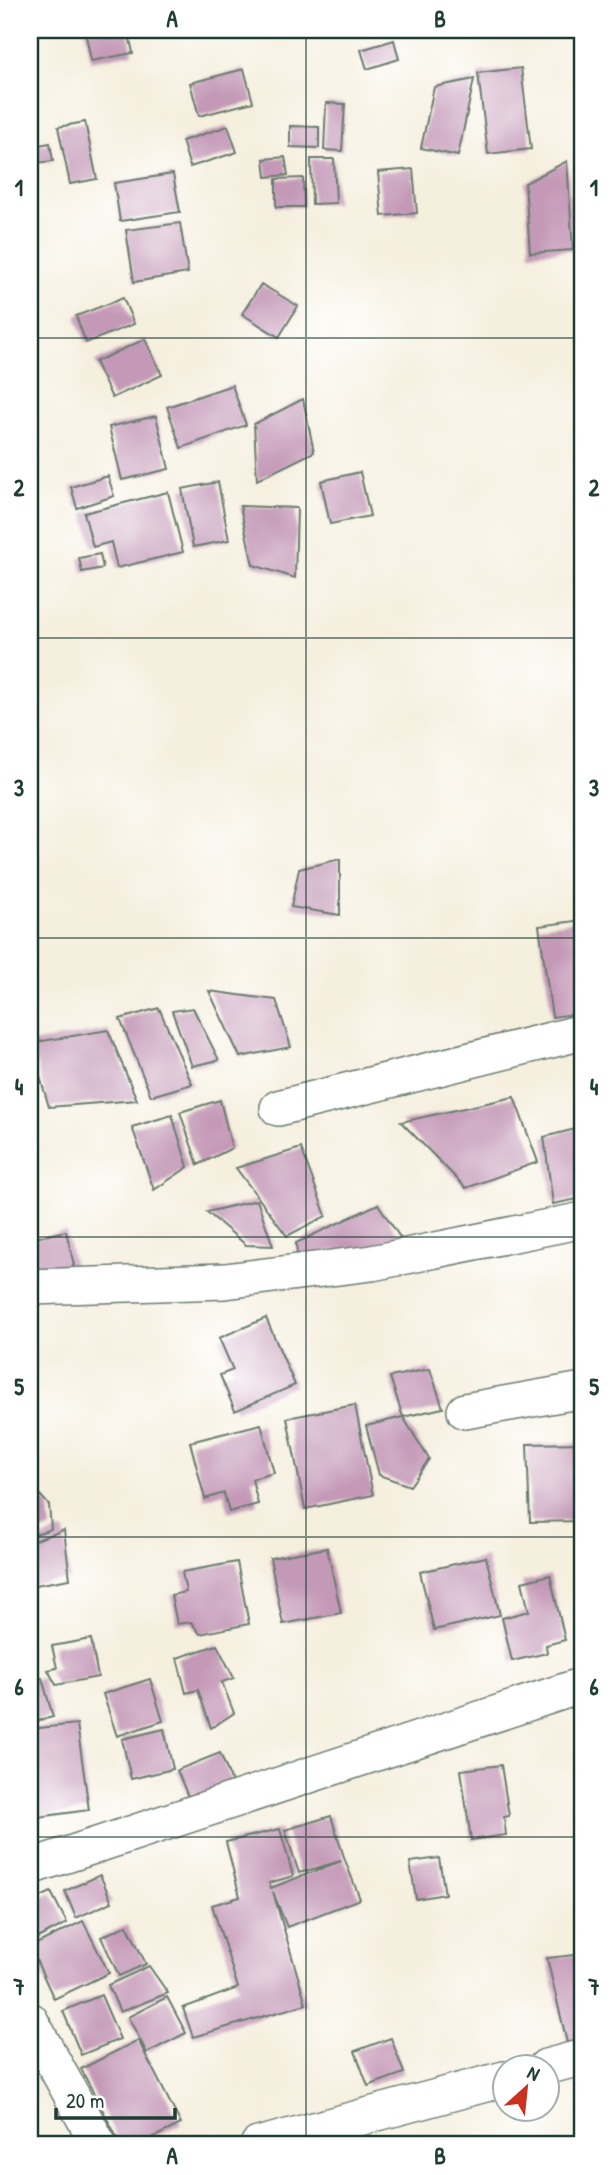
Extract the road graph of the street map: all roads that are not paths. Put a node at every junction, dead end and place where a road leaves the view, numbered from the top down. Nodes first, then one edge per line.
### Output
1 (583, 1032) edge
2 (278, 1108) dead end
3 (583, 1220) edge
4 (30, 1287) edge
5 (583, 1390) edge
6 (465, 1410) dead end
7 (583, 1685) edge
8 (30, 1867) edge
9 (30, 2020) edge
10 (583, 2057) edge
11 (560, 2063) edge
12 (490, 2083) edge
13 (99, 2145) edge
14 (258, 2145) edge

1 - 2 street
3 - 4 street
5 - 6 street
7 - 8 street
9 - 13 street
10 - 11 street
12 - 14 street

